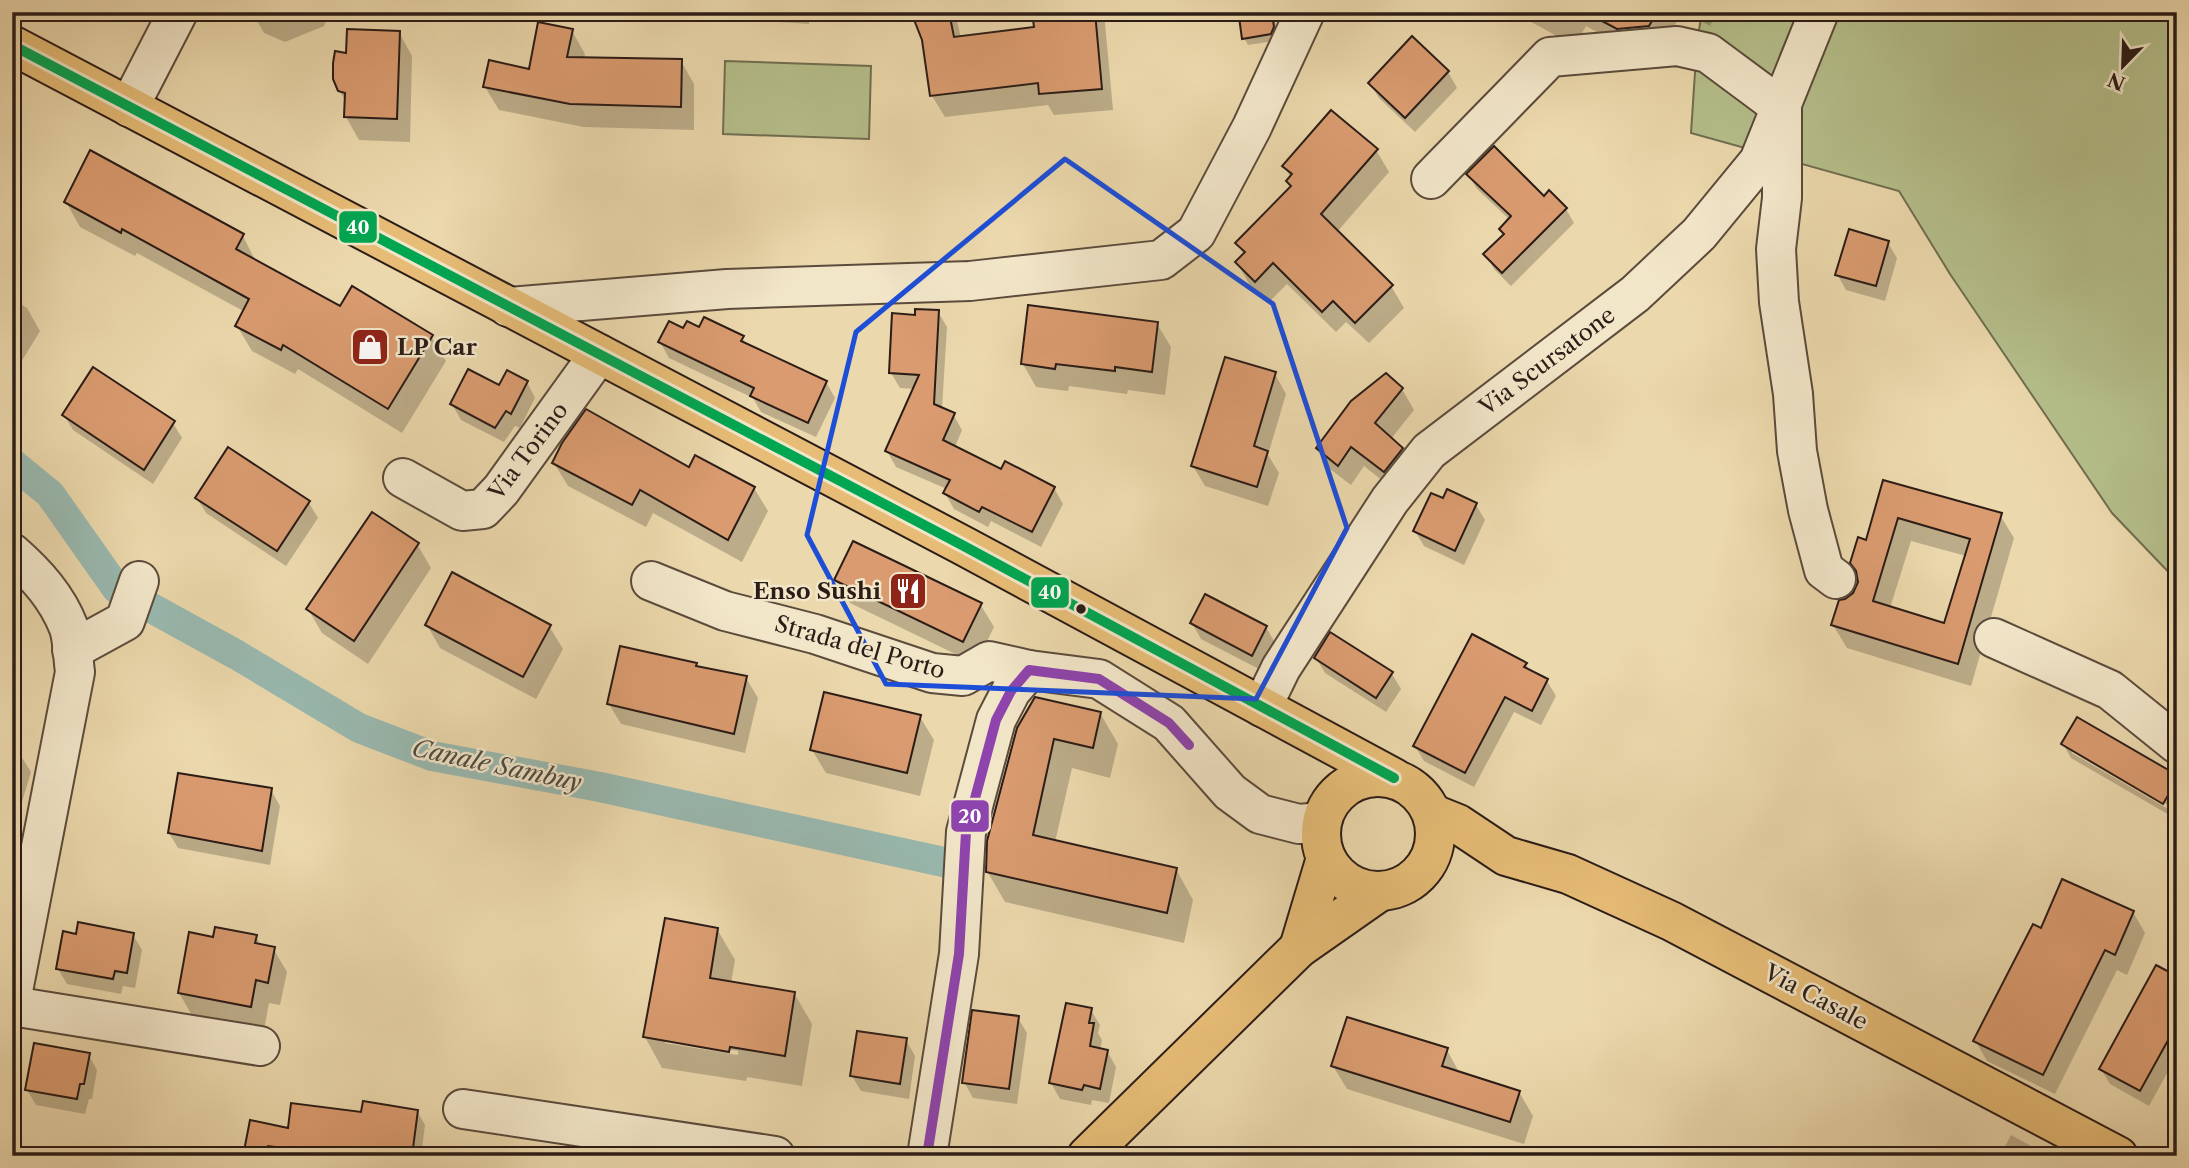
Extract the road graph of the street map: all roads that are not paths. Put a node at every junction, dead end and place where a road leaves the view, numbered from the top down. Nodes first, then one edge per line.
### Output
1 (178, 12) edge
2 (1305, 12) edge
3 (1819, 12) edge
4 (12, 45) edge
5 (129, 107) junction
6 (1782, 108) junction
7 (1431, 179) dead end
8 (508, 307) junction
9 (599, 354) junction
10 (403, 478) dead end
11 (12, 553) edge
12 (1836, 579) dead end
13 (139, 581) dead end
14 (650, 581) dead end
15 (1994, 638) dead end
16 (72, 650) junction
17 (1029, 670) junction
18 (1276, 715) junction
19 (2177, 744) edge
20 (1394, 778) junction
21 (1341, 789) junction
22 (1433, 814) junction
23 (1324, 840) junction
24 (1506, 856) junction
25 (1427, 865) junction
26 (1379, 892) junction
27 (1299, 948) junction
28 (12, 996) edge
29 (12, 1006) edge
30 (260, 1046) dead end
31 (463, 1109) dead end
32 (775, 1156) edge
33 (927, 1156) edge
34 (1087, 1156) edge
35 (2118, 1156) edge

1 - 5 street
2 - 8 street
3 - 6 street, Via Scursatone
4 - 5 main road
5 - 8 main road
6 - 7 street
6 - 12 street
6 - 18 street, Via Scursatone
8 - 9 main road
9 - 10 street, Via Torino
9 - 18 main road
11 - 16 street
13 - 16 street
14 - 17 street, Strada del Porto
15 - 19 street
16 - 28 street
17 - 23 street, Strada del Porto
17 - 33 street
18 - 20 main road
18 - 21 main road
20 - 21 main road
20 - 22 main road
21 - 23 main road
22 - 24 main road
22 - 25 main road
23 - 26 main road
23 - 27 main road
24 - 25 main road
24 - 35 main road, Via Casale
25 - 26 main road
26 - 27 main road
27 - 34 main road
29 - 30 street
31 - 32 street

